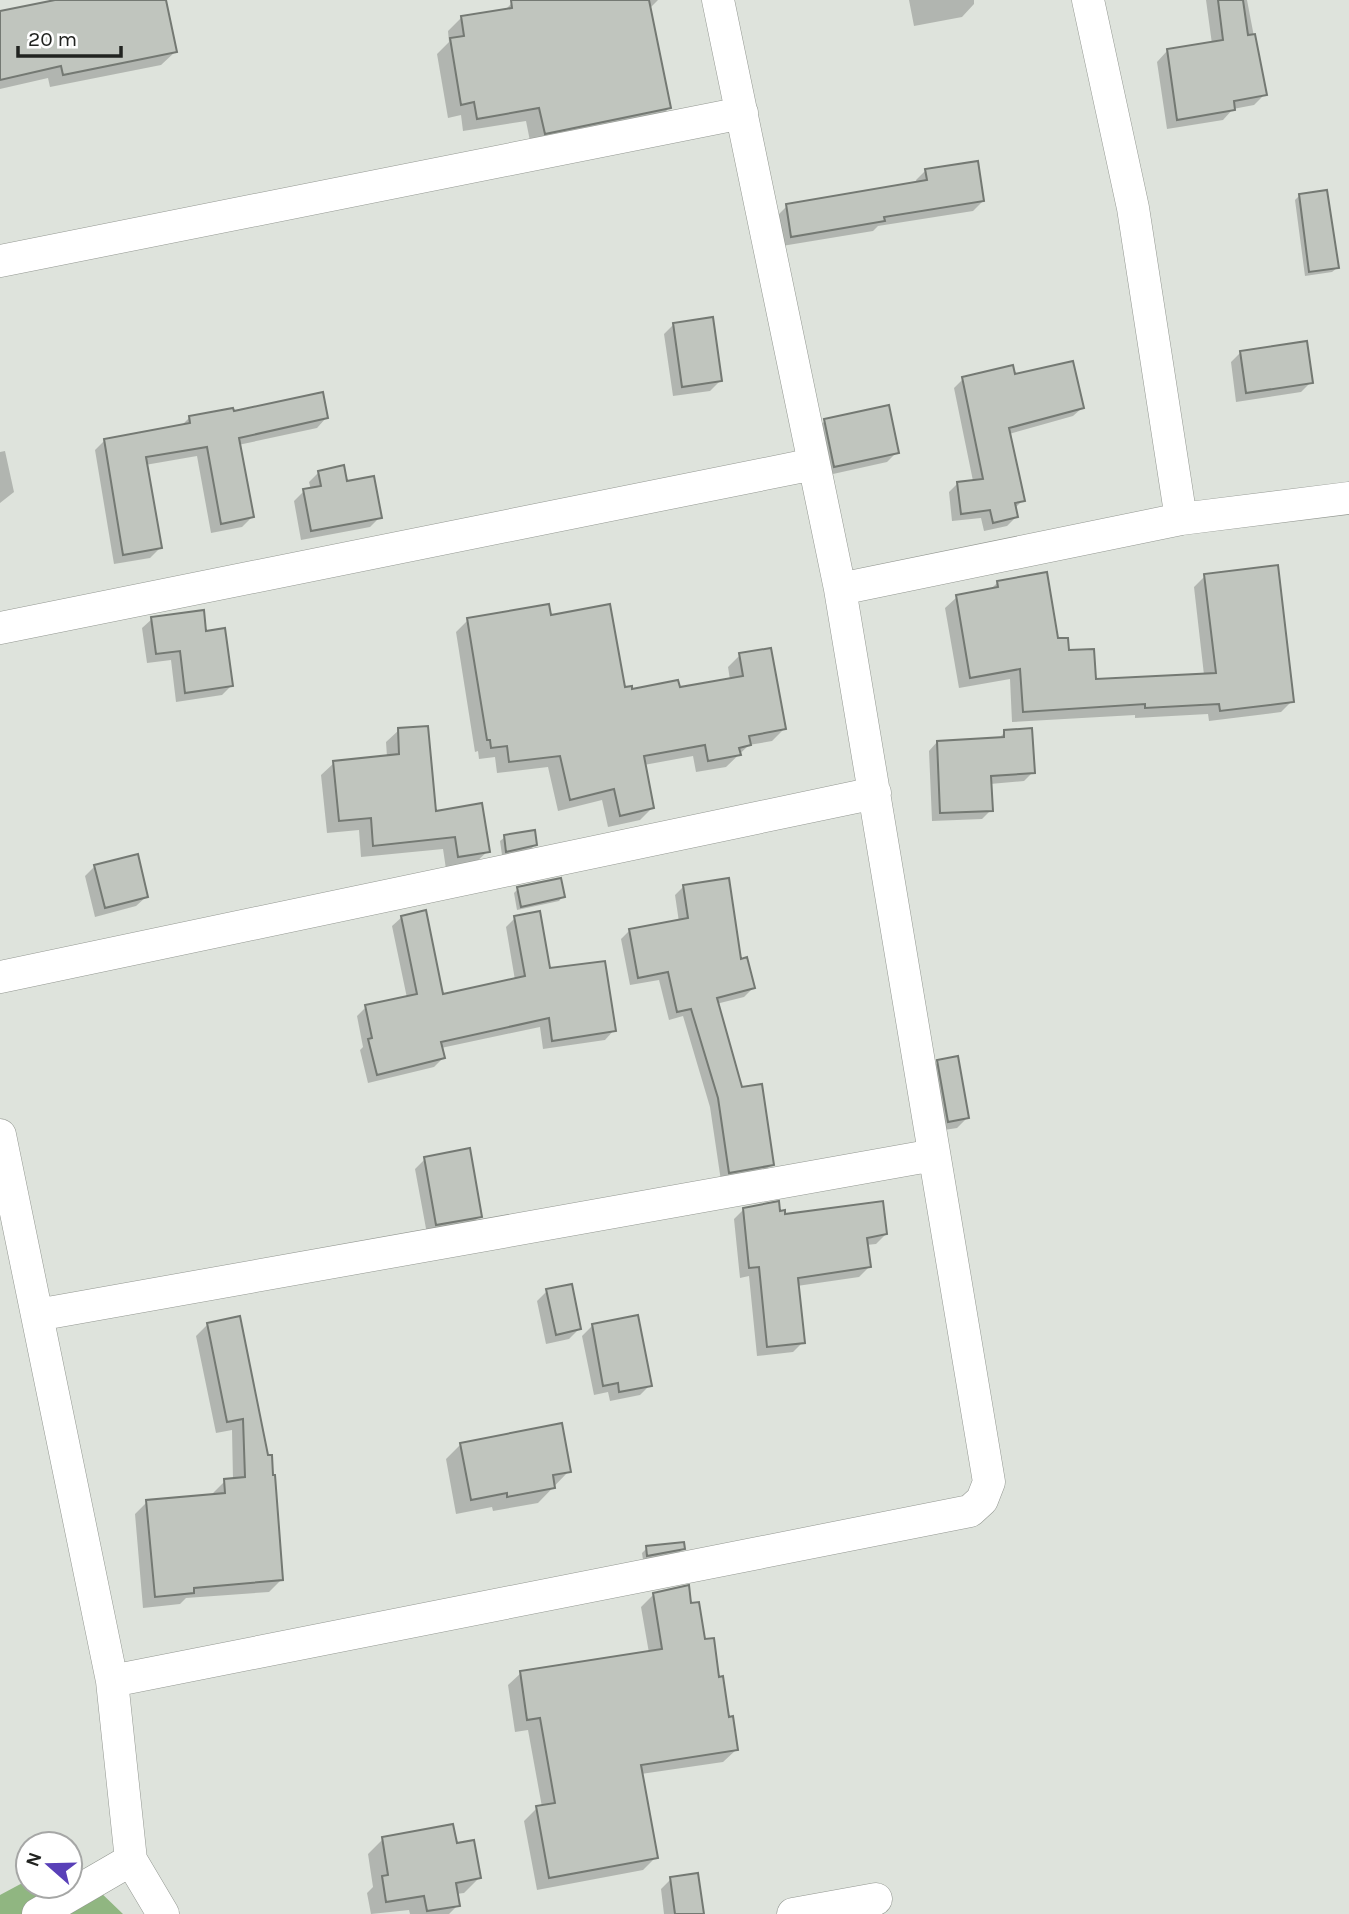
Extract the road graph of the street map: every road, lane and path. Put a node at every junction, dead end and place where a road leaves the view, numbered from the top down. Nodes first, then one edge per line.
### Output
1 (719, 0) edge
2 (1088, 0) edge
3 (742, 113) junction
4 (0, 261) edge
5 (814, 464) junction
6 (1349, 498) edge
7 (1181, 519) junction
8 (840, 589) junction
9 (0, 628) edge
10 (875, 793) junction
11 (0, 977) edge
12 (0, 1135) edge
13 (934, 1155) junction
14 (37, 1315) junction
15 (112, 1681) junction
16 (131, 1860) junction
17 (876, 1899) dead end
18 (38, 1914) edge
19 (163, 1914) edge
20 (793, 1914) edge

1 - 3 street
2 - 7 street
3 - 4 street
3 - 5 street
5 - 8 street
5 - 9 street
6 - 7 street
7 - 8 street
8 - 10 street
10 - 11 street
10 - 13 street
12 - 14 street
13 - 14 street
13 - 15 street
14 - 15 street
15 - 16 street
16 - 18 street
16 - 19 street
17 - 20 street

